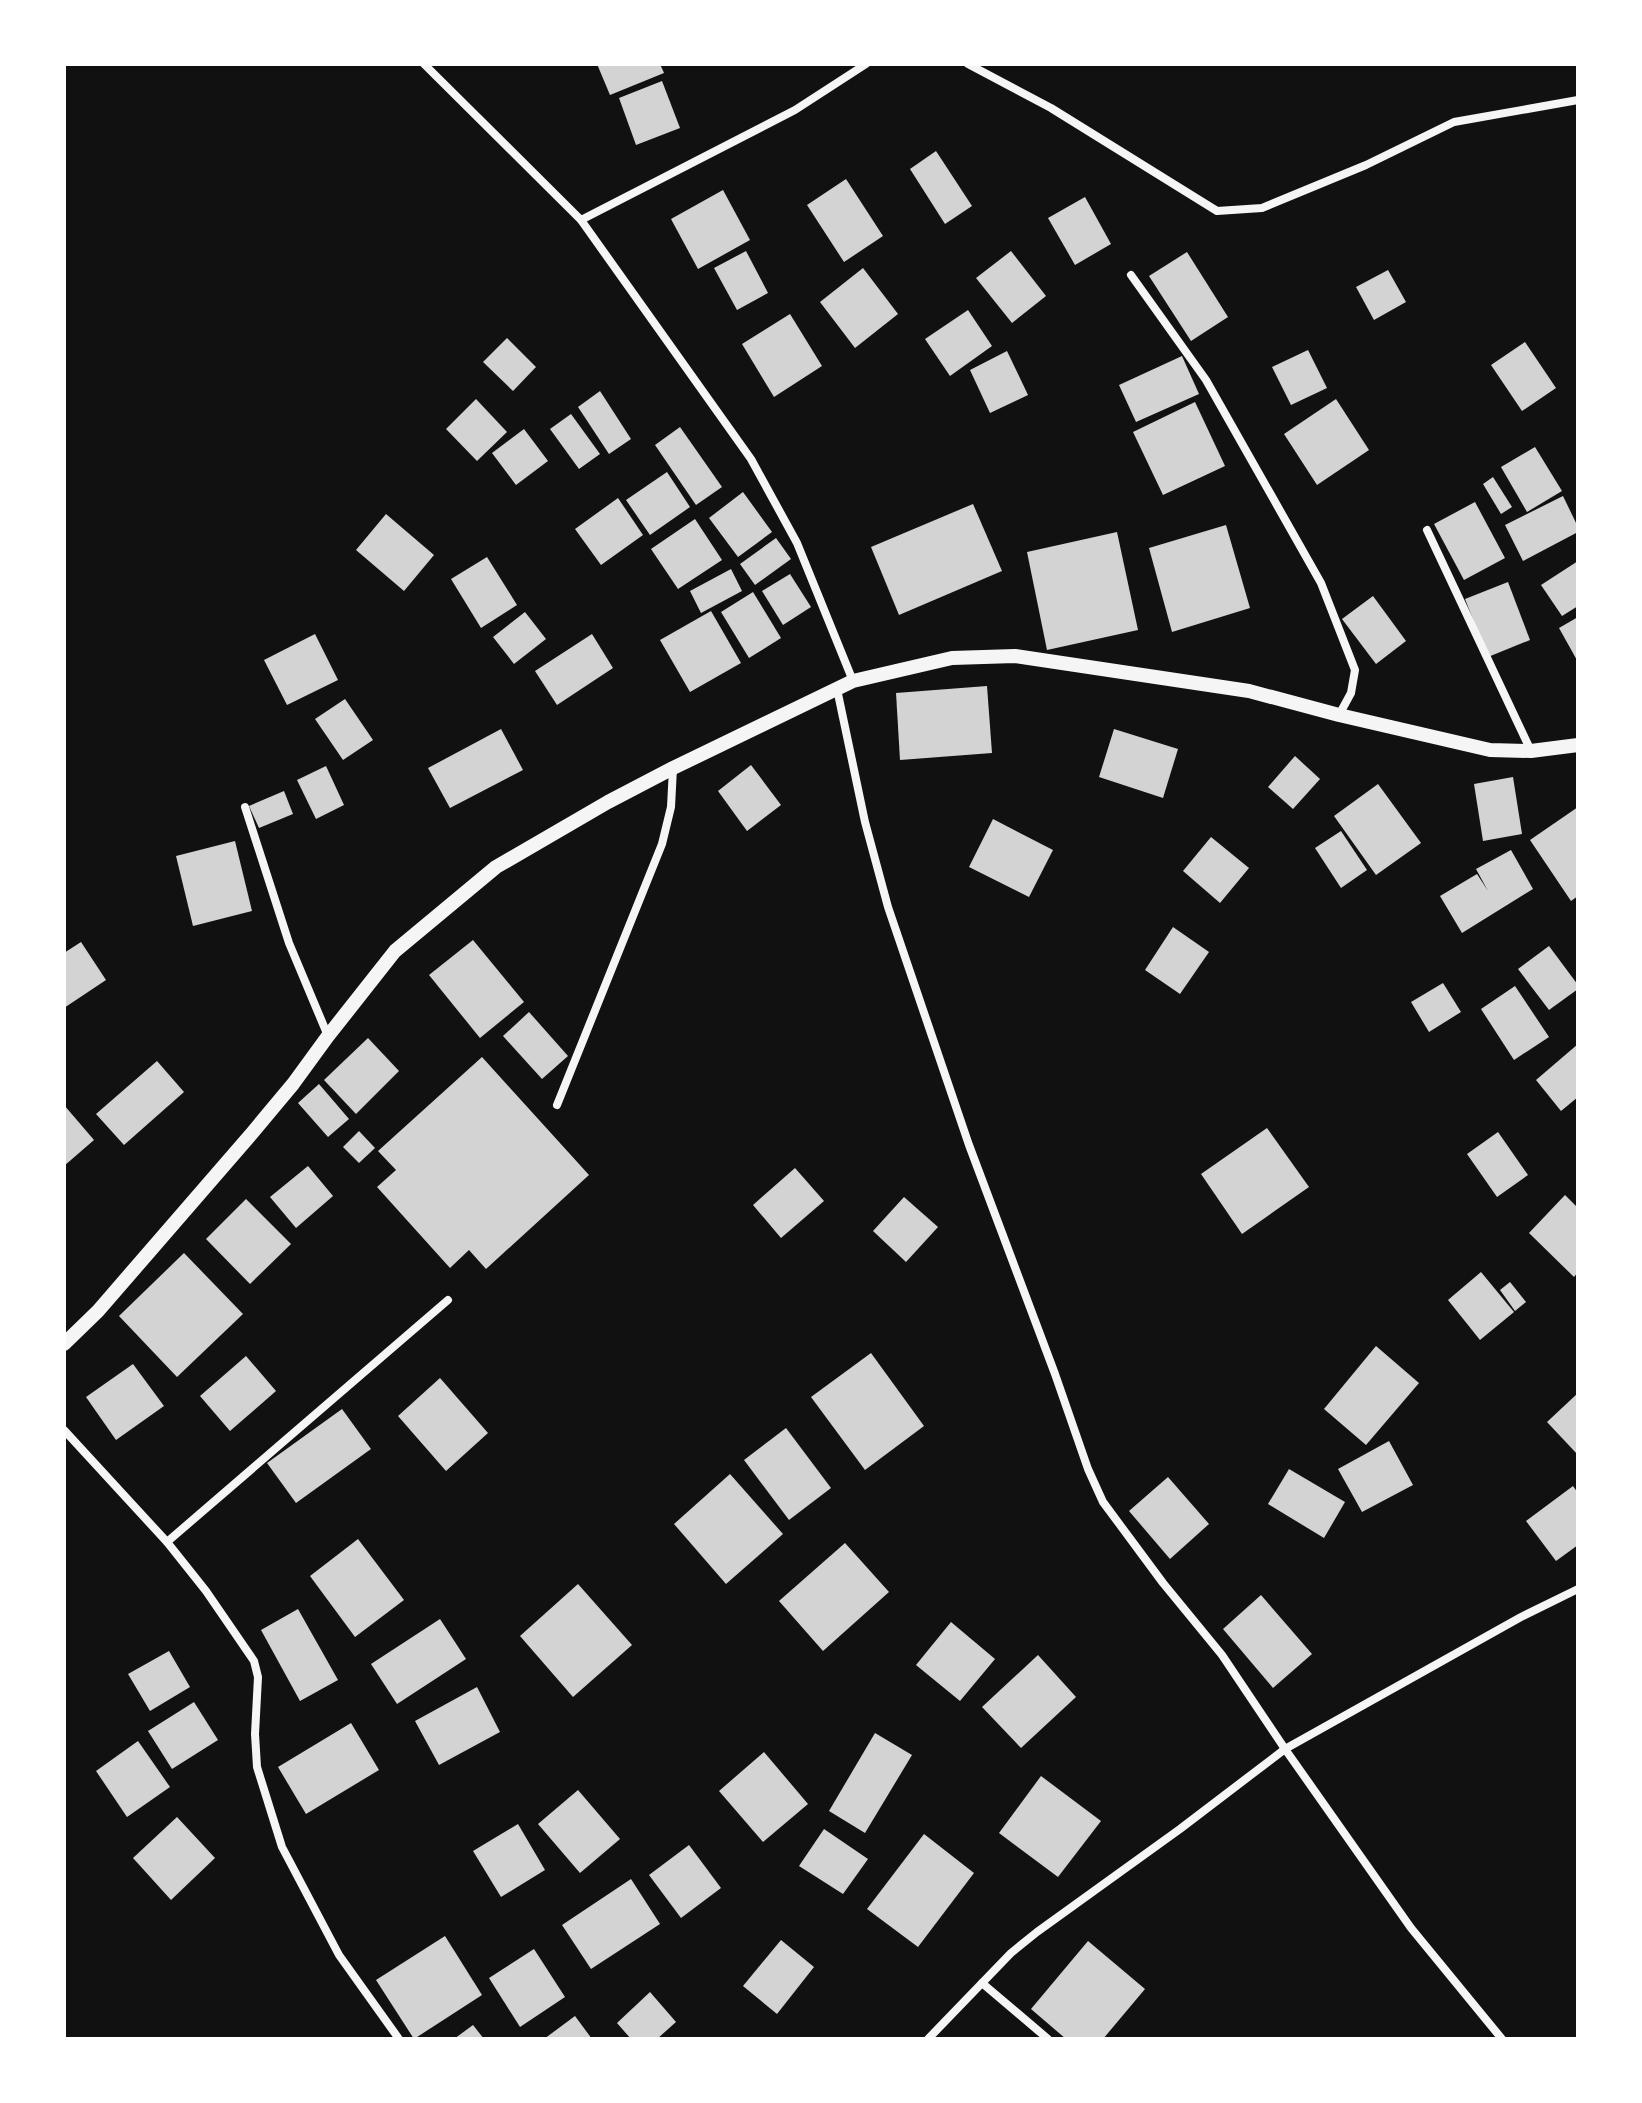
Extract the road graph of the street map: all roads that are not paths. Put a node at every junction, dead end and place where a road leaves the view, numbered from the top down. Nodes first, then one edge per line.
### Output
1 (424, 64) edge
2 (866, 64) edge
3 (968, 64) edge
4 (1578, 100) edge
5 (581, 220) junction
6 (1131, 275) dead end
7 (1427, 530) dead end
8 (853, 681) junction
9 (837, 689) junction
10 (1339, 715) junction
11 (1578, 745) edge
12 (1531, 751) junction
13 (673, 768) junction
14 (245, 807) dead end
15 (328, 1036) junction
16 (557, 1105) dead end
17 (448, 1300) dead end
18 (64, 1344) edge
19 (64, 1430) edge
20 (167, 1542) junction
21 (1578, 1589) edge
22 (1285, 1749) junction
23 (982, 1983) junction
24 (399, 2039) edge
25 (928, 2039) edge
26 (1048, 2039) edge
27 (1502, 2039) edge

1 - 5 street
2 - 5 street
3 - 4 street
5 - 8 street
6 - 10 street
7 - 12 street
8 - 9 street
8 - 10 street
9 - 13 street
9 - 22 street
10 - 12 street
11 - 12 street
13 - 15 street
13 - 16 street
14 - 15 street
15 - 18 street
17 - 20 street
19 - 20 street
20 - 24 street
21 - 22 street
22 - 23 street
22 - 27 street
23 - 25 street
23 - 26 street

